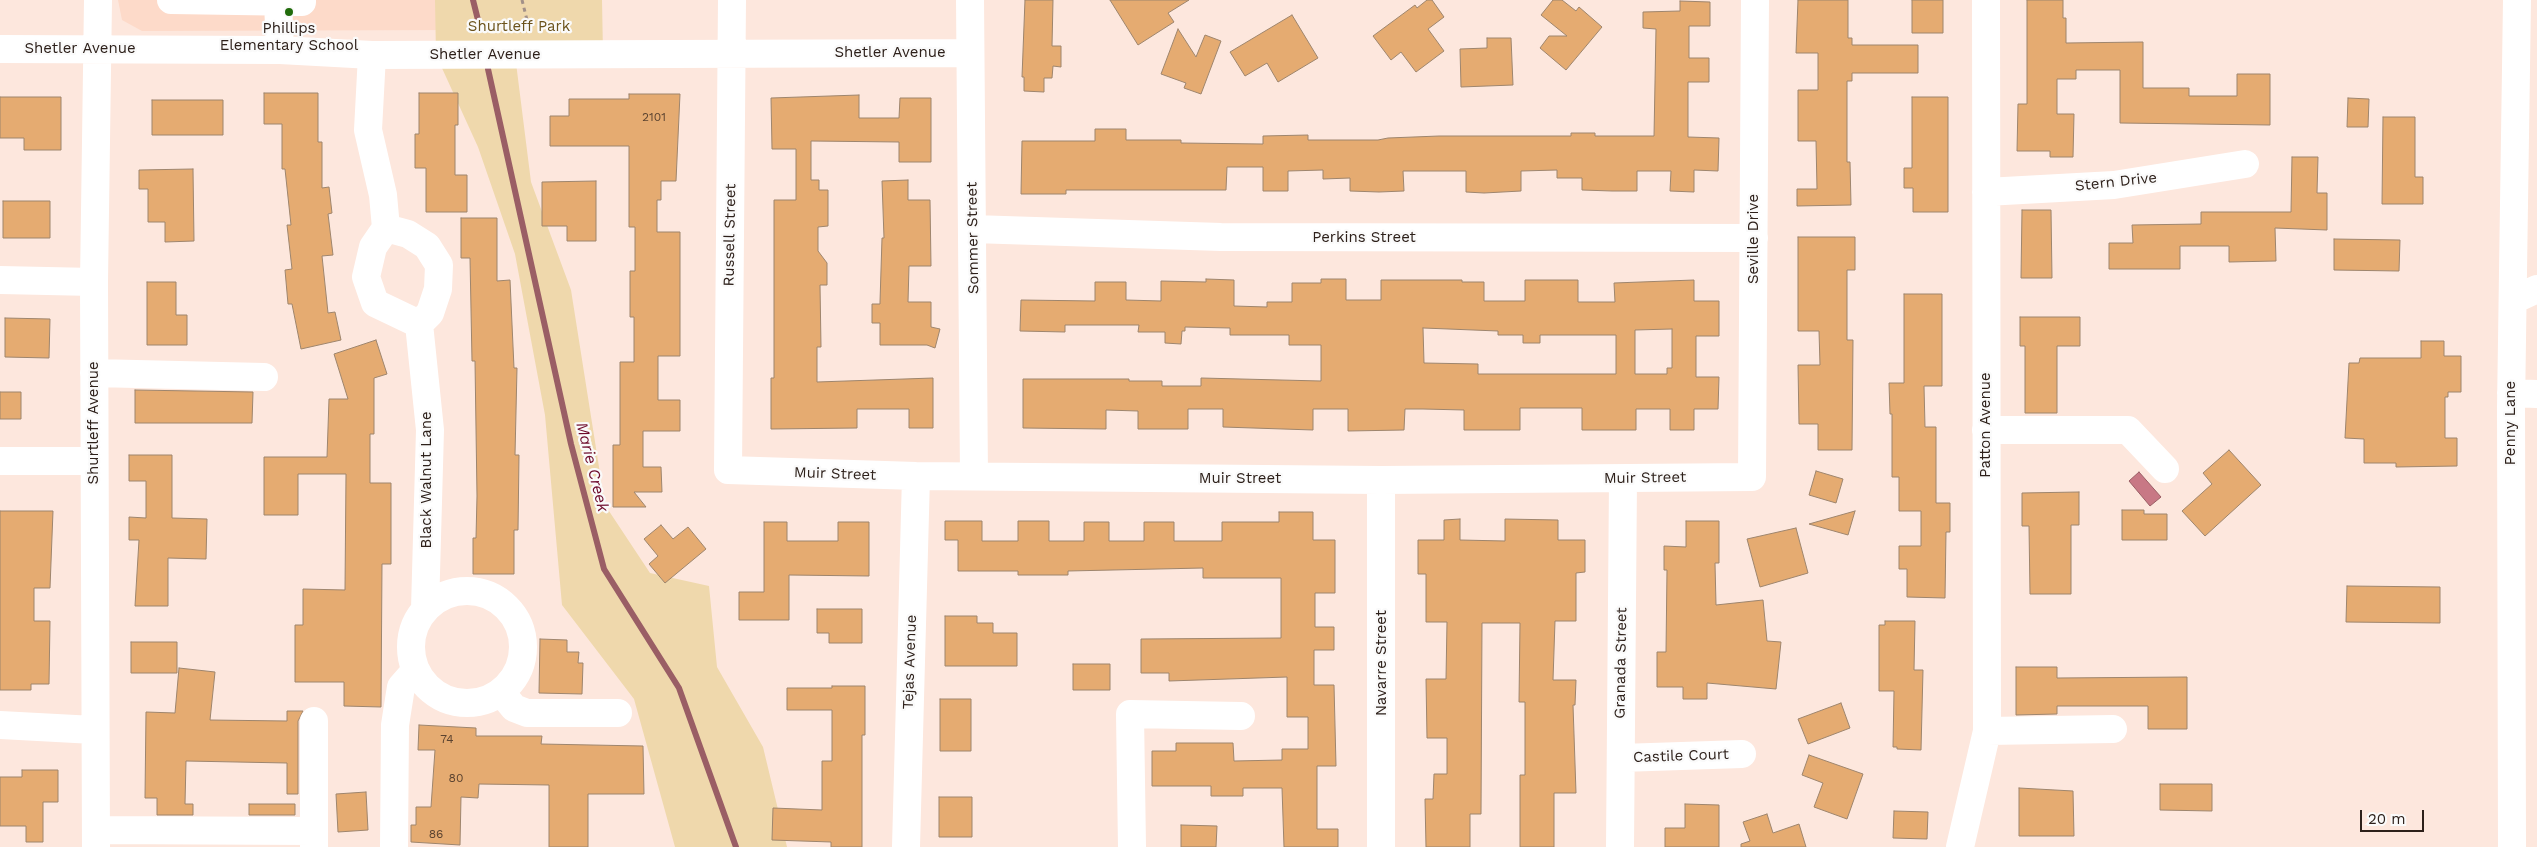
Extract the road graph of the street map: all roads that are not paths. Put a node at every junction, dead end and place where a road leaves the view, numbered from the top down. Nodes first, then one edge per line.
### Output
1 (98, 0) edge
2 (170, 0) edge
3 (732, 0) edge
4 (970, 0) edge
5 (1754, 0) edge
6 (1986, 0) edge
7 (2517, 0) edge
8 (290, 1) edge
9 (0, 49) edge
10 (97, 49) junction
11 (280, 50) junction
12 (732, 53) junction
13 (970, 53) junction
14 (372, 55) junction
15 (2245, 164) dead end
16 (1986, 192) junction
17 (386, 228) junction
18 (973, 229) junction
19 (1754, 238) junction
20 (0, 280) edge
21 (94, 282) junction
22 (2537, 289) edge
23 (2513, 300) junction
24 (419, 324) junction
25 (94, 373) junction
26 (264, 376) dead end
27 (2524, 394) edge
28 (1986, 430) junction
29 (0, 461) edge
30 (94, 461) junction
31 (2166, 469) dead end
32 (728, 470) joint
33 (916, 476) junction
34 (974, 476) junction
35 (1752, 477) joint
36 (1623, 479) junction
37 (1381, 480) junction
38 (425, 608) junction
39 (415, 671) junction
40 (501, 692) junction
41 (618, 713) dead end
42 (1241, 716) dead end
43 (314, 721) dead end
44 (0, 725) edge
45 (2113, 728) dead end
46 (94, 730) junction
47 (1987, 731) junction
48 (1742, 754) dead end
49 (1620, 758) junction
50 (96, 838) edge
51 (314, 839) edge
52 (394, 847) edge
53 (906, 847) edge
54 (1132, 847) edge
55 (1380, 847) edge
56 (1620, 847) edge
57 (1960, 847) edge
58 (2512, 847) edge

1 - 10 street, Shurtleff Avenue
2 - 8 street
3 - 12 street, Russell Street
4 - 13 street, Sommer Street
5 - 19 street, Seville Drive
6 - 16 street, Patton Avenue
7 - 23 street, Penny Lane
8 - 11 street
9 - 10 street, Shetler Avenue
10 - 11 street, Shetler Avenue
10 - 21 street, Shurtleff Avenue
11 - 14 street, Shetler Avenue
12 - 13 street, Shetler Avenue
12 - 14 street, Shetler Avenue
12 - 32 street, Russell Street
13 - 18 street, Sommer Street
14 - 17 street
15 - 16 street, Stern Drive
16 - 28 street, Patton Avenue
17 - 24 street
17 - 24 street
18 - 19 street, Perkins Street
18 - 34 street, Sommer Street
19 - 35 street, Seville Drive
20 - 21 street
21 - 25 street, Shurtleff Avenue
22 - 23 street
23 - 27 street, Penny Lane
24 - 38 street, Black Walnut Lane
25 - 26 street
25 - 30 street, Shurtleff Avenue
27 - 58 street, Penny Lane
28 - 31 street
28 - 47 street, Patton Avenue
29 - 30 street
30 - 46 street, Shurtleff Avenue
32 - 33 street, Muir Street
33 - 34 street, Muir Street
33 - 53 street, Tejas Avenue
34 - 37 street, Muir Street
35 - 36 street, Muir Street
36 - 37 street, Muir Street
36 - 49 street, Granada Street
37 - 55 street, Navarre Street
38 - 39 street
38 - 40 street
39 - 40 street
39 - 52 street
40 - 41 street
42 - 54 street
43 - 51 street
44 - 46 street
45 - 47 street
46 - 50 street, Shurtleff Avenue
47 - 57 street, Patton Avenue
48 - 49 street, Castile Court
49 - 56 street, Granada Street
50 - 51 street

